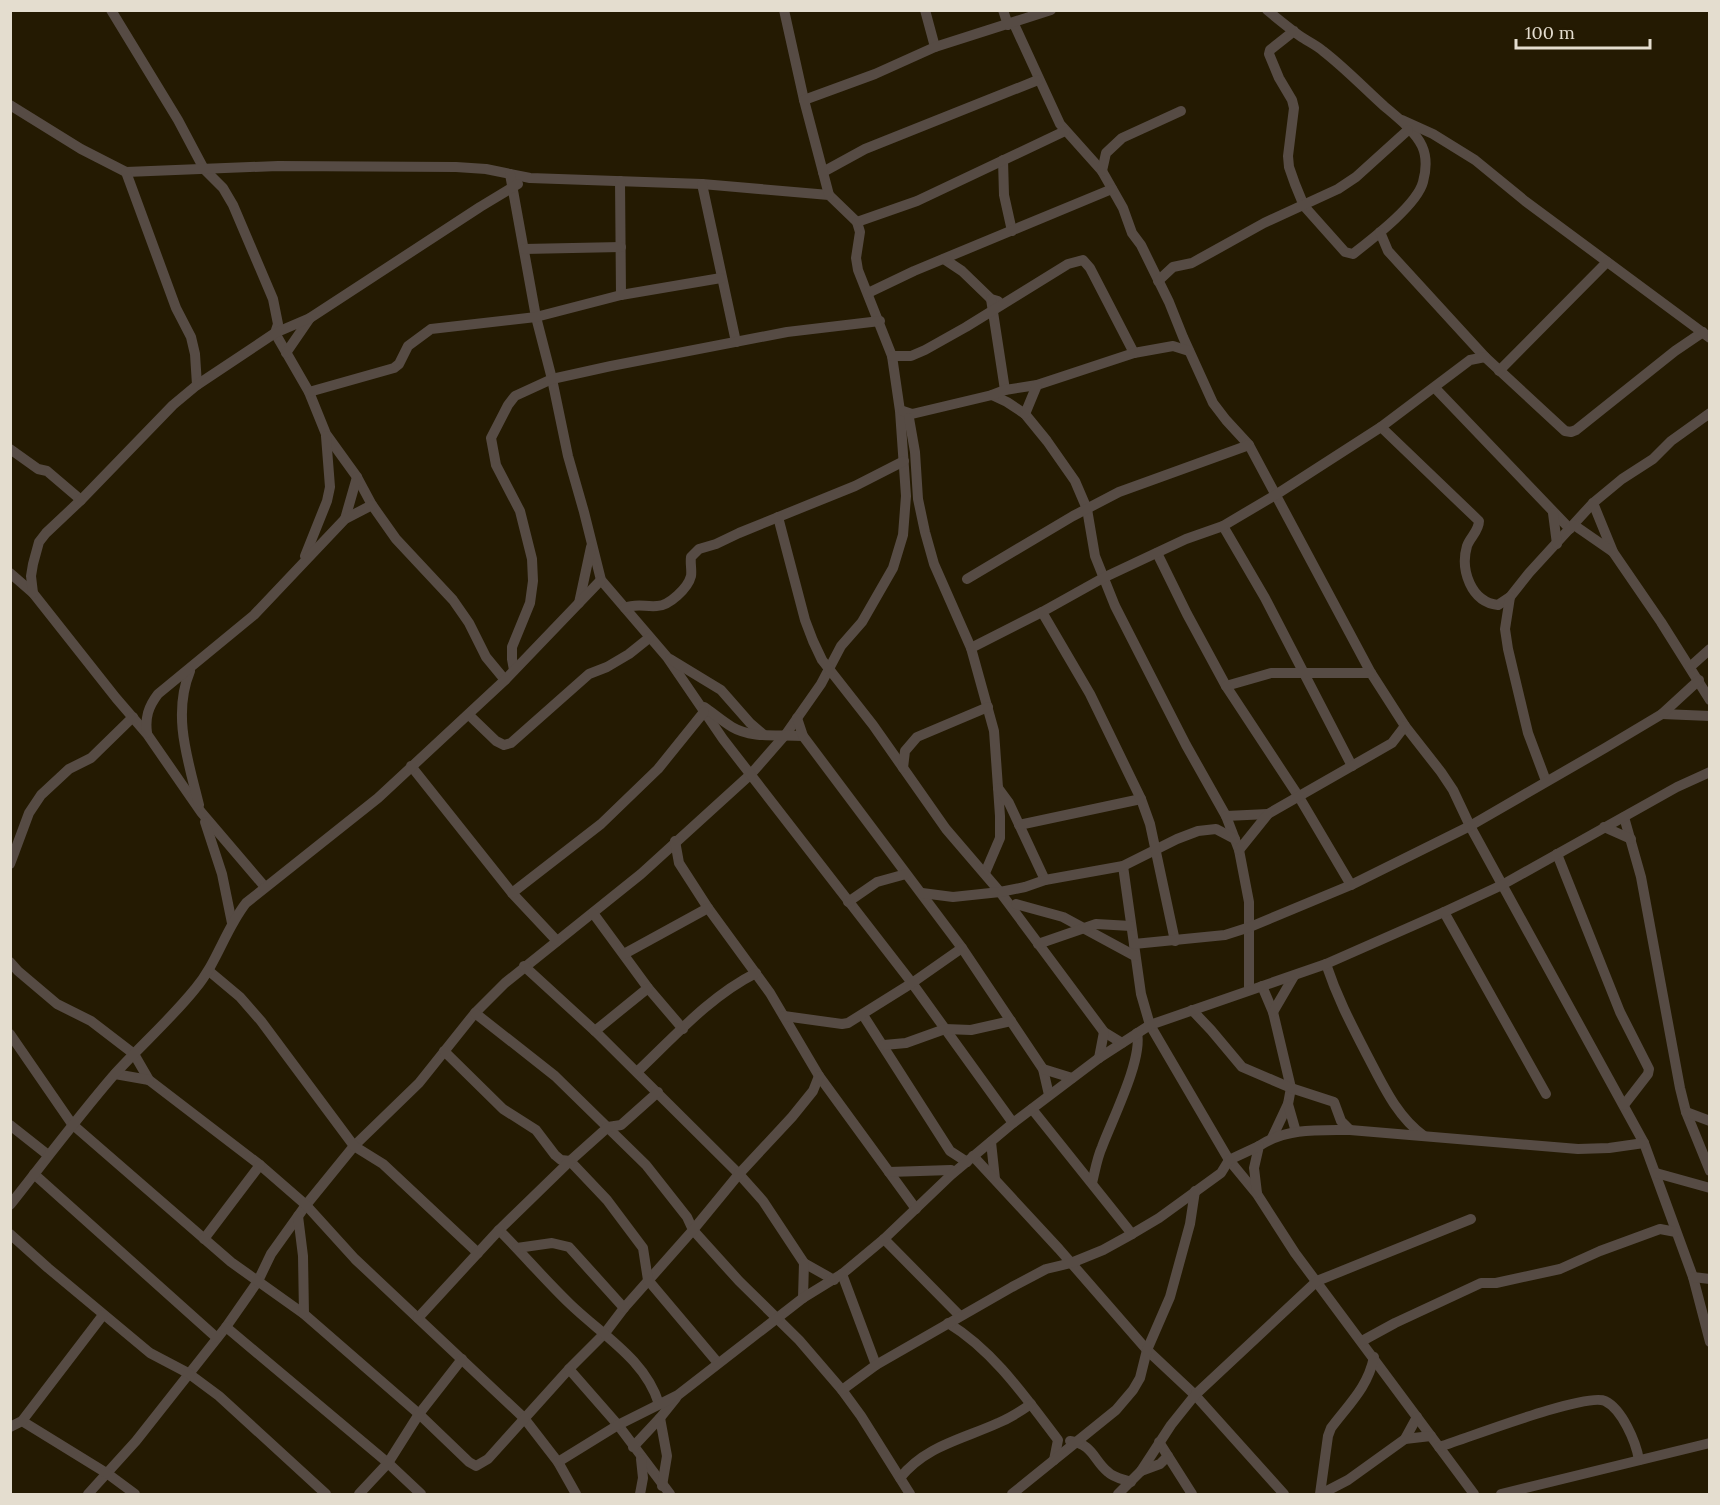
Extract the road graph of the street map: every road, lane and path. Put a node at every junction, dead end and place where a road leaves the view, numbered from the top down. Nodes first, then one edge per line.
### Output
1 (111, 10) edge
2 (784, 10) edge
3 (925, 10) edge
4 (1003, 10) edge
5 (1051, 10) edge
6 (1267, 10) edge
7 (1011, 25) junction
8 (1294, 31) junction
9 (935, 47) junction
10 (1038, 80) junction
11 (804, 100) junction
12 (10, 105) edge
13 (1181, 111) dead end
14 (1400, 119) junction
15 (1408, 130) junction
16 (1065, 131) junction
17 (1106, 153) junction
18 (1088, 154) junction
19 (1003, 160) junction
20 (204, 169) junction
21 (1102, 171) junction
22 (126, 172) junction
23 (823, 172) junction
24 (510, 174) junction
25 (530, 178) junction
26 (620, 181) junction
27 (702, 184) junction
28 (512, 187) junction
29 (1112, 189) junction
30 (829, 195) junction
31 (1304, 206) junction
32 (858, 222) junction
33 (1012, 231) junction
34 (1380, 232) junction
35 (621, 247) junction
36 (524, 249) junction
37 (962, 252) junction
38 (944, 259) junction
39 (1607, 262) junction
40 (962, 271) junction
41 (721, 278) junction
42 (1158, 281) junction
43 (868, 294) junction
44 (621, 296) junction
45 (992, 304) junction
46 (536, 317) junction
47 (310, 318) junction
48 (880, 321) junction
49 (275, 333) junction
50 (1706, 335) edge
51 (1183, 338) junction
52 (736, 342) junction
53 (1173, 346) junction
54 (1475, 346) junction
55 (1189, 351) junction
56 (286, 353) junction
57 (1134, 353) junction
58 (892, 356) junction
59 (1485, 357) junction
60 (1470, 360) junction
61 (1499, 371) junction
62 (552, 379) junction
63 (197, 385) junction
64 (1037, 385) junction
65 (1435, 388) junction
66 (1005, 390) junction
67 (309, 392) junction
68 (992, 395) junction
69 (1710, 413) edge
70 (907, 414) junction
71 (1025, 414) junction
72 (1381, 427) junction
73 (326, 434) junction
74 (1249, 444) junction
75 (10, 449) edge
76 (904, 460) junction
77 (357, 477) junction
78 (1277, 494) junction
79 (81, 500) junction
80 (1593, 503) junction
81 (372, 505) junction
82 (1087, 509) junction
83 (1553, 513) junction
84 (1073, 516) junction
85 (778, 517) junction
86 (345, 519) junction
87 (1089, 524) junction
88 (1223, 525) junction
89 (1572, 527) junction
90 (1557, 544) junction
91 (591, 545) junction
92 (1613, 552) junction
93 (1157, 553) junction
94 (303, 562) junction
95 (10, 573) edge
96 (1103, 578) junction
97 (967, 579) dead end
98 (601, 580) junction
99 (33, 593) junction
100 (1510, 597) junction
101 (579, 603) junction
102 (624, 608) junction
103 (1042, 612) junction
104 (649, 638) junction
105 (971, 648) junction
106 (1710, 649) edge
107 (667, 657) junction
108 (1690, 666) junction
109 (191, 669) junction
110 (514, 670) junction
111 (829, 670) junction
112 (1304, 672) junction
113 (1371, 673) junction
114 (505, 680) junction
115 (1699, 680) junction
116 (821, 684) junction
117 (840, 685) junction
118 (1226, 686) junction
119 (1710, 700) edge
120 (988, 707) junction
121 (701, 708) junction
122 (1662, 714) junction
123 (469, 715) junction
124 (1710, 716) edge
125 (133, 717) junction
126 (797, 718) junction
127 (1405, 726) junction
128 (147, 734) junction
129 (786, 734) junction
130 (764, 735) junction
131 (803, 736) junction
132 (1417, 742) junction
133 (1392, 744) junction
134 (411, 766) junction
135 (1352, 766) junction
136 (903, 768) junction
137 (1710, 772) edge
138 (751, 774) junction
139 (1546, 781) junction
140 (998, 787) junction
141 (1299, 797) junction
142 (1141, 799) junction
143 (201, 812) junction
144 (1268, 814) junction
145 (1227, 817) junction
146 (1624, 817) junction
147 (1018, 825) junction
148 (1470, 826) junction
149 (1604, 827) junction
150 (1216, 829) junction
151 (1234, 839) junction
152 (1631, 839) junction
153 (675, 842) junction
154 (1239, 850) junction
155 (1154, 852) junction
156 (662, 854) junction
157 (1557, 854) junction
158 (679, 863) junction
159 (10, 864) edge
160 (1123, 866) junction
161 (985, 873) junction
162 (906, 874) junction
163 (1045, 880) junction
164 (1351, 885) junction
165 (1502, 885) junction
166 (265, 887) junction
167 (1025, 887) junction
168 (1000, 892) junction
169 (512, 893) junction
170 (922, 893) junction
171 (848, 902) junction
172 (1015, 906) junction
173 (708, 908) junction
174 (1444, 912) junction
175 (593, 913) junction
176 (232, 923) junction
177 (1131, 926) junction
178 (1250, 927) junction
179 (1084, 928) junction
180 (557, 941) junction
181 (1175, 941) junction
182 (1038, 944) junction
183 (1134, 944) junction
184 (962, 948) junction
185 (624, 954) junction
186 (1135, 956) junction
187 (10, 962) edge
188 (1326, 964) junction
189 (524, 966) junction
190 (209, 971) junction
191 (756, 973) junction
192 (1294, 976) junction
193 (912, 983) junction
194 (1262, 986) junction
195 (648, 988) junction
196 (1249, 990) junction
197 (1192, 1010) junction
198 (1273, 1012) junction
199 (475, 1013) junction
200 (863, 1015) junction
201 (784, 1016) junction
202 (1011, 1021) junction
203 (1150, 1025) junction
204 (683, 1029) junction
205 (945, 1029) junction
206 (595, 1031) junction
207 (1104, 1032) junction
208 (1137, 1033) junction
209 (10, 1034) edge
210 (1122, 1043) junction
211 (884, 1046) junction
212 (444, 1052) junction
213 (134, 1054) junction
214 (1099, 1059) junction
215 (1043, 1069) junction
216 (637, 1072) junction
217 (115, 1074) junction
218 (819, 1076) junction
219 (1072, 1078) junction
220 (149, 1080) junction
221 (1291, 1088) junction
222 (828, 1089) junction
223 (813, 1091) junction
224 (658, 1092) junction
225 (1546, 1094) dead end
226 (1049, 1095) junction
227 (1288, 1104) junction
228 (1624, 1105) junction
229 (1032, 1109) junction
230 (1686, 1112) junction
231 (1710, 1120) edge
232 (1013, 1123) junction
233 (72, 1124) junction
234 (10, 1125) edge
235 (608, 1127) junction
236 (1350, 1130) junction
237 (1296, 1132) junction
238 (1272, 1138) junction
239 (1426, 1138) junction
240 (991, 1142) junction
241 (1644, 1143) junction
242 (354, 1146) junction
243 (1259, 1146) junction
244 (950, 1151) junction
245 (48, 1155) junction
246 (970, 1159) junction
247 (1229, 1160) junction
248 (570, 1161) junction
249 (260, 1165) junction
250 (1710, 1171) edge
251 (889, 1172) junction
252 (951, 1172) junction
253 (1238, 1172) junction
254 (1221, 1173) junction
255 (1656, 1173) junction
256 (34, 1174) junction
257 (739, 1174) junction
258 (995, 1179) junction
259 (1092, 1183) junction
260 (1708, 1186) edge
261 (1196, 1191) junction
262 (1257, 1194) junction
263 (12, 1202) edge
264 (306, 1204) junction
265 (916, 1209) junction
266 (1671, 1214) junction
267 (298, 1216) junction
268 (1471, 1219) dead end
269 (1660, 1229) junction
270 (500, 1230) junction
271 (693, 1230) junction
272 (1676, 1233) junction
273 (10, 1234) edge
274 (1132, 1234) junction
275 (204, 1239) junction
276 (884, 1239) junction
277 (517, 1248) junction
278 (1059, 1249) junction
279 (478, 1253) junction
280 (804, 1263) junction
281 (1071, 1263) junction
282 (1046, 1269) junction
283 (838, 1277) junction
284 (1694, 1277) junction
285 (1710, 1279) edge
286 (648, 1280) junction
287 (258, 1281) junction
288 (1317, 1281) junction
289 (803, 1298) junction
290 (624, 1308) junction
291 (304, 1314) junction
292 (103, 1315) junction
293 (960, 1316) junction
294 (418, 1318) junction
295 (776, 1318) junction
296 (948, 1323) junction
297 (226, 1327) junction
298 (605, 1333) junction
299 (217, 1338) junction
300 (1362, 1341) junction
301 (1710, 1342) edge
302 (1147, 1350) junction
303 (1374, 1357) junction
304 (462, 1359) junction
305 (718, 1364) junction
306 (876, 1365) junction
307 (569, 1369) junction
308 (188, 1373) junction
309 (842, 1390) junction
310 (678, 1395) junction
311 (1195, 1395) junction
312 (659, 1404) junction
313 (1031, 1404) junction
314 (420, 1414) junction
315 (1417, 1417) junction
316 (524, 1418) junction
317 (660, 1418) junction
318 (22, 1420) junction
319 (618, 1425) junction
320 (10, 1427) edge
321 (1431, 1436) junction
322 (1405, 1439) junction
323 (1058, 1440) junction
324 (1076, 1442) junction
325 (1159, 1442) junction
326 (1710, 1443) edge
327 (633, 1447) junction
328 (1439, 1447) junction
329 (640, 1456) junction
330 (1054, 1460) junction
331 (1164, 1460) junction
332 (1639, 1460) junction
333 (558, 1462) junction
334 (388, 1463) junction
335 (1141, 1471) junction
336 (108, 1474) junction
337 (900, 1478) junction
338 (1463, 1481) junction
339 (1131, 1482) junction
340 (367, 1486) junction
341 (666, 1490) edge
342 (88, 1494) edge
343 (135, 1494) edge
344 (326, 1494) edge
345 (359, 1494) edge
346 (377, 1494) edge
347 (421, 1494) edge
348 (576, 1494) edge
349 (640, 1494) edge
350 (910, 1494) edge
351 (1012, 1494) edge
352 (1118, 1494) edge
353 (1192, 1494) edge
354 (1284, 1494) edge
355 (1320, 1494) edge
356 (1464, 1494) edge
357 (1474, 1494) edge
358 (1501, 1494) edge

1 - 20 street
2 - 11 street
3 - 9 street
4 - 7 street
5 - 7 street
6 - 8 street
7 - 9 street
7 - 10 street
8 - 14 street
8 - 31 street
9 - 11 street
10 - 16 street
10 - 23 street
11 - 23 street
12 - 22 street
13 - 17 street
14 - 15 street
14 - 39 street
15 - 31 street
15 - 34 street
16 - 18 street
16 - 19 street
17 - 18 street
17 - 21 street
18 - 21 street
19 - 32 street
19 - 33 street
20 - 22 street
20 - 24 street
20 - 49 street
21 - 29 street
22 - 63 street
23 - 30 street
24 - 25 street
24 - 28 street
25 - 26 street
25 - 28 street
26 - 27 street
26 - 35 street
27 - 30 street
27 - 41 street
28 - 36 street
28 - 47 street
29 - 33 street
29 - 42 street
30 - 32 street
31 - 34 street
31 - 42 street
32 - 43 street
33 - 37 street
34 - 54 street
35 - 36 street
35 - 44 street
36 - 46 street
37 - 38 street
37 - 40 street
38 - 40 street
38 - 43 street
39 - 50 street
39 - 61 street
40 - 45 street
41 - 44 street
41 - 52 street
42 - 51 street
43 - 48 street
44 - 46 street
45 - 57 street
45 - 58 street
45 - 66 street
46 - 62 street
46 - 67 street
47 - 49 street
47 - 56 street
48 - 52 street
48 - 58 street
49 - 56 street
49 - 63 street
50 - 61 street
51 - 53 street
51 - 55 street
52 - 62 street
53 - 55 street
53 - 57 street
54 - 59 street
54 - 60 street
55 - 74 street
56 - 67 street
57 - 64 street
58 - 70 street
59 - 60 street
59 - 61 street
60 - 65 street
62 - 91 street
62 - 110 street
63 - 79 street
64 - 66 street
64 - 71 street
65 - 72 street
65 - 83 street
66 - 68 street
67 - 73 street
68 - 70 street
68 - 71 street
69 - 80 street
70 - 76 street
70 - 105 street
71 - 82 street
72 - 78 street
72 - 100 street
73 - 77 street
73 - 94 street
74 - 78 street
74 - 82 street
75 - 79 street
76 - 85 street
76 - 111 street
77 - 81 street
77 - 86 street
78 - 88 street
78 - 113 street
79 - 99 street
80 - 89 street
80 - 92 street
81 - 86 street
81 - 114 street
82 - 84 street
82 - 87 street
83 - 89 street
83 - 90 street
84 - 87 street
84 - 97 street
85 - 102 street
85 - 111 street
86 - 94 street
87 - 96 street
88 - 93 street
88 - 112 street
89 - 90 street
89 - 92 street
90 - 100 street
91 - 98 street
91 - 101 street
92 - 108 street
93 - 96 street
93 - 118 street
94 - 109 street
95 - 99 street
96 - 103 street
96 - 145 street
98 - 101 street
98 - 102 street
99 - 125 street
100 - 139 street
101 - 110 street
102 - 104 street
103 - 105 street
103 - 142 street
104 - 107 street
104 - 123 street
105 - 120 street
106 - 108 street
107 - 121 street
107 - 130 street
108 - 115 street
109 - 128 street
109 - 143 street
110 - 114 street
111 - 116 street
111 - 117 street
112 - 113 street
112 - 118 street
112 - 135 street
113 - 127 street
114 - 123 street
115 - 119 street
115 - 122 street
116 - 117 street
116 - 126 street
117 - 136 street
118 - 141 street
120 - 136 street
120 - 140 street
121 - 130 street
121 - 138 street
121 - 169 street
122 - 124 street
122 - 139 street
123 - 134 street
125 - 128 street
125 - 159 street
126 - 129 street
126 - 131 street
127 - 132 street
127 - 133 street
128 - 143 street
129 - 130 street
129 - 131 street
129 - 138 street
131 - 162 street
132 - 133 street
132 - 148 street
133 - 135 street
134 - 166 street
134 - 169 street
135 - 141 street
136 - 161 street
137 - 146 street
138 - 153 street
138 - 171 street
139 - 148 street
140 - 147 street
140 - 161 street
141 - 144 street
141 - 164 street
142 - 147 street
142 - 155 street
143 - 166 street
143 - 176 street
144 - 145 street
144 - 154 street
145 - 150 street
145 - 151 street
146 - 149 street
146 - 152 street
147 - 163 street
148 - 164 street
148 - 165 street
149 - 152 street
149 - 157 street
150 - 151 street
150 - 155 street
151 - 154 street
152 - 230 street
153 - 156 street
153 - 158 street
154 - 178 street
155 - 160 street
155 - 181 street
156 - 158 street
156 - 175 street
157 - 165 street
157 - 228 street
158 - 173 street
160 - 163 street
160 - 177 street
161 - 168 street
162 - 170 street
162 - 171 street
163 - 167 street
164 - 178 street
165 - 174 street
165 - 228 street
166 - 176 street
167 - 168 street
167 - 172 street
168 - 170 street
168 - 172 street
169 - 180 street
170 - 184 street
171 - 193 street
172 - 179 street
172 - 182 street
173 - 185 street
173 - 191 street
174 - 188 street
174 - 225 street
175 - 180 street
175 - 185 street
176 - 190 street
177 - 179 street
177 - 183 street
178 - 181 street
178 - 196 street
179 - 182 street
179 - 186 street
180 - 189 street
181 - 183 street
182 - 207 street
183 - 186 street
184 - 193 street
184 - 202 street
185 - 195 street
186 - 203 street
187 - 213 street
188 - 192 street
188 - 239 street
189 - 199 street
189 - 206 street
190 - 213 street
190 - 242 street
191 - 201 street
191 - 204 street
192 - 194 street
192 - 198 street
193 - 200 street
193 - 205 street
194 - 196 street
194 - 198 street
195 - 204 street
195 - 206 street
196 - 197 street
197 - 203 street
197 - 221 street
198 - 221 street
199 - 212 street
199 - 235 street
200 - 201 street
200 - 211 street
201 - 218 street
202 - 205 street
202 - 215 street
203 - 208 street
203 - 247 street
204 - 216 street
205 - 211 street
205 - 232 street
206 - 216 street
207 - 210 street
207 - 214 street
208 - 210 street
208 - 259 street
209 - 233 street
210 - 214 street
211 - 244 street
212 - 242 street
212 - 248 street
213 - 217 street
213 - 220 street
214 - 219 street
215 - 219 street
215 - 226 street
216 - 224 street
217 - 220 street
217 - 233 street
218 - 222 street
218 - 223 street
219 - 226 street
220 - 249 street
221 - 227 street
221 - 236 street
222 - 223 street
222 - 251 street
223 - 257 street
224 - 235 street
224 - 257 street
226 - 229 street
227 - 237 street
227 - 238 street
228 - 241 street
229 - 232 street
229 - 259 street
230 - 231 street
230 - 250 street
232 - 240 street
233 - 245 street
233 - 275 street
234 - 245 street
235 - 248 street
235 - 271 street
236 - 237 street
236 - 239 street
237 - 238 street
238 - 243 street
239 - 241 street
240 - 246 street
240 - 258 street
241 - 255 street
242 - 264 street
242 - 279 street
243 - 247 street
243 - 262 street
244 - 246 street
244 - 252 street
245 - 256 street
246 - 252 street
246 - 258 street
247 - 253 street
247 - 254 street
248 - 270 street
248 - 286 street
249 - 264 street
249 - 275 street
251 - 252 street
251 - 265 street
252 - 265 street
253 - 254 street
253 - 262 street
254 - 261 street
255 - 260 street
255 - 266 street
256 - 263 street
256 - 299 street
257 - 271 street
257 - 280 street
258 - 278 street
259 - 274 street
261 - 274 street
261 - 302 street
262 - 288 street
264 - 267 street
264 - 294 street
265 - 276 street
266 - 269 street
266 - 272 street
267 - 287 street
267 - 291 street
268 - 288 street
269 - 272 street
269 - 300 street
270 - 277 street
270 - 279 street
271 - 286 street
271 - 295 street
272 - 284 street
273 - 292 street
274 - 281 street
275 - 287 street
276 - 283 street
276 - 293 street
277 - 290 street
277 - 298 street
278 - 281 street
278 - 282 street
279 - 294 street
280 - 283 street
280 - 289 street
281 - 282 street
281 - 302 street
282 - 293 street
283 - 289 street
283 - 306 street
284 - 285 street
284 - 301 street
286 - 290 street
286 - 305 street
287 - 291 street
287 - 297 street
288 - 300 street
288 - 311 street
289 - 295 street
290 - 298 street
291 - 314 street
292 - 308 street
292 - 318 street
293 - 296 street
294 - 304 street
295 - 305 street
295 - 309 street
296 - 306 street
296 - 313 street
297 - 299 street
297 - 334 street
298 - 307 street
298 - 312 street
299 - 308 street
300 - 303 street
302 - 311 street
302 - 324 street
303 - 315 street
303 - 355 street
304 - 314 street
304 - 316 street
305 - 310 street
306 - 309 street
307 - 316 street
307 - 319 street
308 - 336 street
308 - 344 street
309 - 337 street
310 - 312 street
310 - 317 street
311 - 325 street
311 - 354 street
312 - 319 street
313 - 323 street
313 - 337 street
314 - 316 street
314 - 334 street
315 - 321 street
315 - 322 street
316 - 333 street
317 - 327 street
317 - 341 street
318 - 320 street
318 - 336 street
319 - 327 street
319 - 333 street
321 - 322 street
321 - 328 street
322 - 355 street
323 - 324 street
323 - 330 street
324 - 330 street
324 - 339 street
325 - 331 street
325 - 335 street
326 - 332 street
327 - 329 street
328 - 332 street
328 - 338 street
329 - 341 street
329 - 349 street
330 - 351 street
331 - 335 street
331 - 353 street
332 - 358 street
333 - 348 street
334 - 340 street
334 - 347 street
335 - 339 street
336 - 342 street
336 - 343 street
337 - 350 street
338 - 356 street
338 - 357 street
339 - 352 street
340 - 345 street
340 - 346 street

